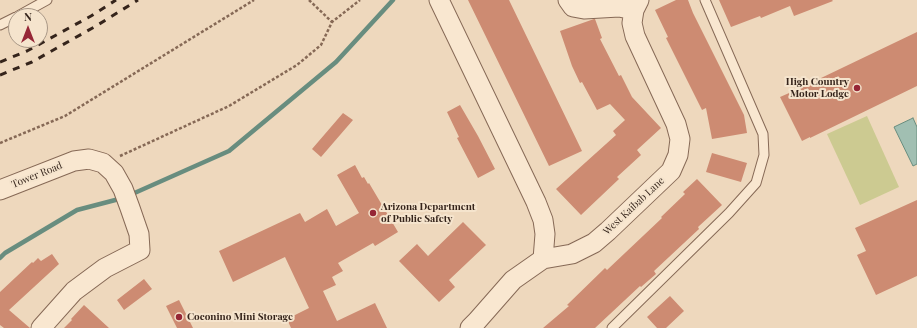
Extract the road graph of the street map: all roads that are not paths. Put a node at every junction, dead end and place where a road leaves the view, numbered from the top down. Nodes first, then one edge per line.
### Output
1 (47, 0) edge
2 (439, 0) edge
3 (568, 0) edge
4 (705, 0) edge
5 (636, 5) edge
6 (33, 8) edge
7 (0, 190) edge
8 (543, 259) junction
9 (476, 326) edge
10 (41, 328) edge
11 (612, 328) edge

1 - 6 lane
2 - 8 street
3 - 5 street
4 - 11 lane
5 - 8 street, West Kaibab Lane
7 - 10 street, Tower Road
8 - 9 street, West Kaibab Lane

